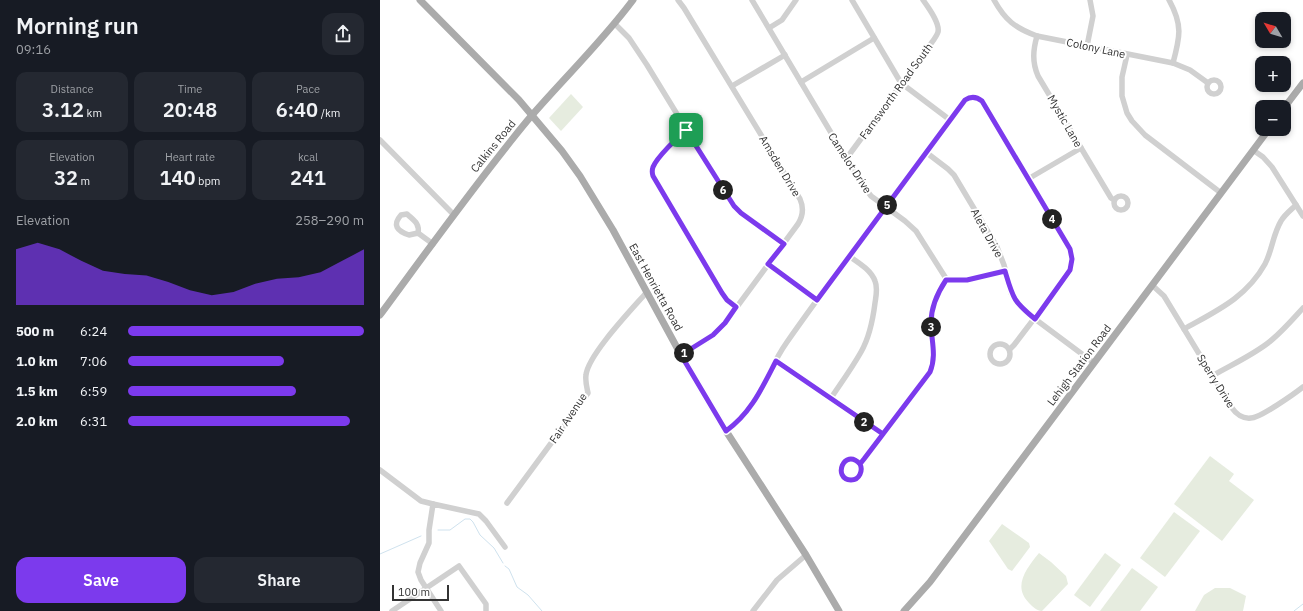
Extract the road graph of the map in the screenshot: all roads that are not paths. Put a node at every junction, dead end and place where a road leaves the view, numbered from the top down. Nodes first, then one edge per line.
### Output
1 (420, 0) edge
2 (678, 0) edge
3 (752, 0) edge
4 (796, 0) edge
5 (852, 0) edge
6 (924, 0) edge
7 (994, 0) edge
8 (1090, 0) edge
9 (1169, 0) edge
10 (630, 1) edge
11 (615, 24) junction
12 (769, 28) junction
13 (1037, 36) junction
14 (874, 38) junction
15 (1087, 46) junction
16 (1127, 54) junction
17 (785, 55) junction
18 (1173, 63) junction
19 (801, 82) junction
20 (902, 83) junction
21 (1208, 83) dead end
22 (1303, 83) edge
23 (732, 86) junction
24 (1290, 100) edge
25 (532, 115) junction
26 (950, 120) junction
27 (686, 130) junction
28 (1264, 136) edge
29 (380, 140) edge
30 (1080, 148) junction
31 (1253, 150) junction
32 (927, 152) junction
33 (846, 159) junction
34 (1028, 179) junction
35 (1221, 193) junction
36 (1114, 200) dead end
37 (1296, 205) junction
38 (886, 207) junction
39 (454, 215) junction
40 (1303, 216) edge
41 (418, 233) dead end
42 (433, 244) junction
43 (784, 244) junction
44 (849, 256) junction
45 (768, 264) junction
46 (1005, 271) junction
47 (946, 280) junction
48 (1152, 285) junction
49 (646, 293) junction
50 (817, 300) junction
51 (736, 307) junction
52 (1303, 308) edge
53 (380, 315) edge
54 (1035, 319) junction
55 (1184, 329) junction
56 (1010, 349) dead end
57 (681, 355) junction
58 (776, 361) junction
59 (1094, 363) junction
60 (1212, 376) junction
61 (1303, 387) edge
62 (831, 398) junction
63 (726, 431) junction
64 (883, 434) junction
65 (860, 464) dead end
66 (380, 470) edge
67 (507, 503) dead end
68 (433, 504) junction
69 (505, 547) dead end
70 (806, 555) junction
71 (425, 588) junction
72 (392, 611) edge
73 (441, 611) edge
74 (486, 611) edge
75 (753, 611) edge
76 (839, 611) edge
77 (904, 611) edge

1 - 25 main road, East Henrietta Road
2 - 23 street, Amsden Drive
3 - 12 street, Camelot Drive
4 - 12 street
5 - 14 street
6 - 20 street, Farnsworth Road South
7 - 13 street, Colony Lane
8 - 15 street
9 - 18 street
10 - 11 main road, Calkins Road
11 - 25 main road, Calkins Road
11 - 27 street
12 - 17 street, Camelot Drive
13 - 15 street, Colony Lane
13 - 30 street, Mystic Lane
14 - 19 street
14 - 20 street
15 - 16 street, Colony Lane
16 - 18 street, Colony Lane
16 - 35 street
17 - 19 street, Camelot Drive
17 - 23 street
18 - 21 street, Colony Lane
19 - 33 street, Camelot Drive
20 - 26 street
20 - 33 street, Farnsworth Road South
22 - 24 main road
23 - 43 street, Amsden Drive
25 - 39 main road, Calkins Road
25 - 49 main road, East Henrietta Road
26 - 32 street
26 - 34 street
27 - 43 street
27 - 51 street
28 - 31 main road, Lehigh Station Road
29 - 39 street
30 - 34 street
30 - 36 street, Mystic Lane
31 - 35 main road, Lehigh Station Road
31 - 37 street
32 - 38 street
32 - 46 street, Aleta Drive
33 - 38 street, Camelot Drive
34 - 54 street
35 - 48 main road, Lehigh Station Road
37 - 40 street
37 - 55 street
38 - 44 street
38 - 47 street, Camelot Drive
39 - 42 main road, Calkins Road
41 - 42 street
42 - 53 main road, Calkins Road
43 - 45 street, Amsden Drive
44 - 50 street
44 - 62 street
45 - 50 street
45 - 51 street, Amsden Drive
46 - 47 street
46 - 54 street, Aleta Drive
47 - 64 street
48 - 55 street, Sperry Drive
48 - 59 main road, Lehigh Station Road
49 - 57 main road, East Henrietta Road
49 - 67 street, Fair Avenue
50 - 58 street
51 - 57 street, Amsden Drive
52 - 60 street
54 - 56 street
54 - 59 street, Aleta Drive
55 - 60 street, Sperry Drive
57 - 63 main road, East Henrietta Road
58 - 62 street
58 - 63 street
59 - 77 main road, Lehigh Station Road
60 - 61 street, Sperry Drive
62 - 64 street
63 - 70 main road, East Henrietta Road
64 - 65 street
66 - 68 street
68 - 69 street
68 - 71 street
70 - 75 street
70 - 76 main road, East Henrietta Road
71 - 72 street
71 - 73 street
71 - 74 street

